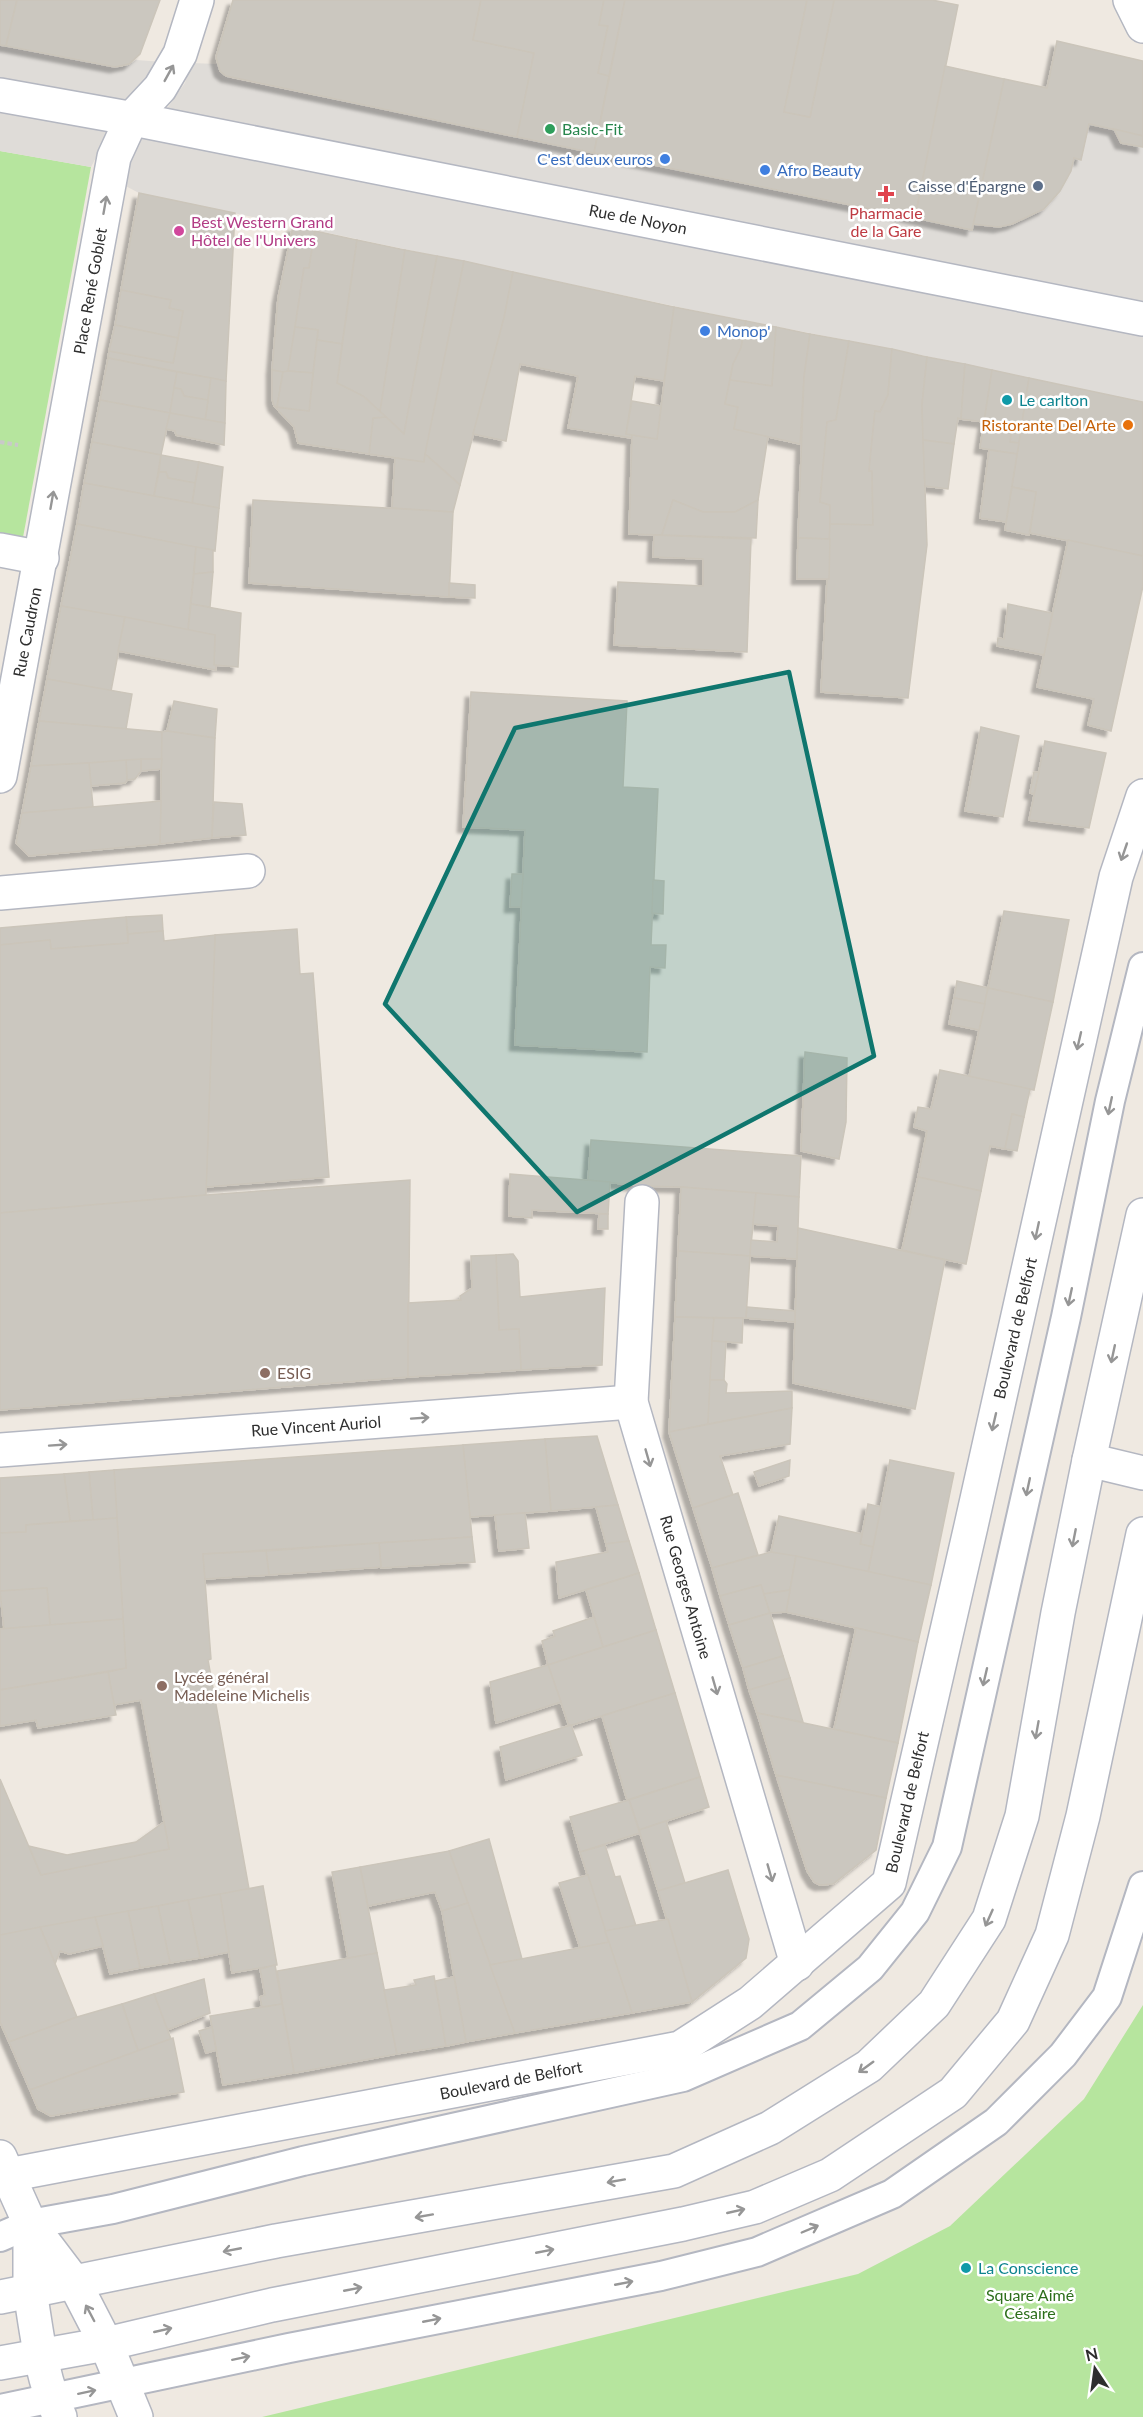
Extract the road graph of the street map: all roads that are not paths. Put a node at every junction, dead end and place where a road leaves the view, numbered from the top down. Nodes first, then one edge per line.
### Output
1 (197, 0) edge
2 (1130, 0) edge
3 (1143, 26) edge
4 (0, 95) edge
5 (132, 118) junction
6 (1143, 320) edge
7 (0, 550) edge
8 (42, 558) junction
9 (0, 776) edge
10 (1143, 796) edge
11 (248, 871) dead end
12 (0, 893) edge
13 (1143, 967) edge
14 (642, 1202) dead end
15 (1143, 1215) edge
16 (632, 1402) junction
17 (0, 1450) edge
18 (1089, 1460) junction
19 (1143, 1473) edge
20 (1143, 1534) edge
21 (1143, 1886) edge
22 (797, 1964) junction
23 (3, 2169) edge
24 (30, 2224) junction
25 (0, 2237) edge
26 (74, 2282) junction
27 (15, 2294) edge
28 (106, 2344) junction
29 (41, 2356) junction
30 (0, 2363) edge
31 (122, 2384) junction
32 (56, 2408) edge
33 (0, 2409) edge
34 (136, 2417) edge

5 -> 1 street, Place René Goblet
2 - 3 street
4 - 5 street
5 - 6 street, Rue de Noyon
8 -> 5 street, Place René Goblet
7 - 8 street
8 - 9 street, Rue Caudron
10 -> 22 street, Boulevard de Belfort
11 - 12 street
13 -> 24 lane
14 - 16 street, Rue Georges Antoine
15 -> 18 street
17 -> 16 street, Rue Vincent Auriol
16 -> 22 street, Rue Georges Antoine
18 - 19 street
18 -> 26 street
28 -> 20 street
31 -> 21 lane
22 - 23 street, Boulevard de Belfort
23 - 24 street
24 - 25 lane
24 - 26 street
24 - 27 street
26 - 27 street
28 -> 26 street
27 - 29 street
28 - 29 street
28 - 31 street
29 - 30 street
29 - 32 street
32 -> 31 lane
31 - 34 street
32 - 33 lane

